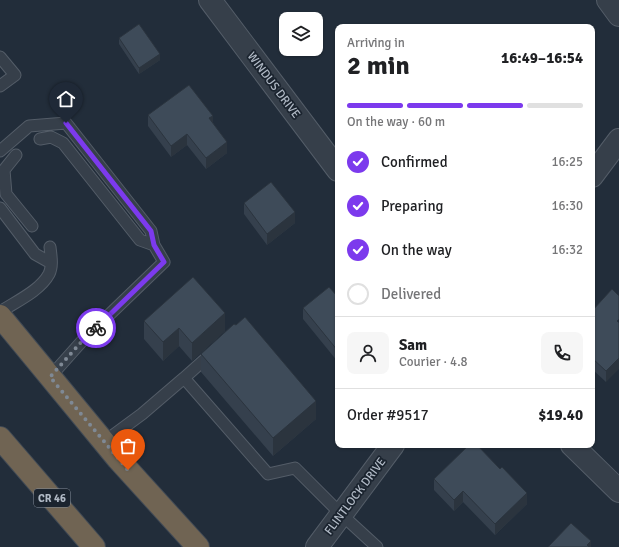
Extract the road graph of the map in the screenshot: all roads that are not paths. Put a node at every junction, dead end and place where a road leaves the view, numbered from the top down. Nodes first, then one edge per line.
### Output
1 (210, 0) edge
2 (608, 0) edge
3 (619, 15) edge
4 (0, 57) edge
5 (0, 86) edge
6 (40, 139) dead end
7 (619, 140) edge
8 (0, 151) edge
9 (16, 154) dead end
10 (335, 166) edge
11 (595, 172) edge
12 (0, 208) edge
13 (32, 226) dead end
14 (154, 245) junction
15 (50, 247) dead end
16 (51, 262) junction
17 (0, 312) edge
18 (0, 316) edge
19 (219, 347) edge
20 (50, 377) junction
21 (184, 378) junction
22 (104, 442) junction
23 (3, 447) edge
24 (391, 448) edge
25 (575, 448) edge
26 (619, 491) edge
27 (341, 514) junction
28 (94, 547) edge
29 (198, 547) edge
30 (317, 547) edge
31 (377, 547) edge

1 - 10 street, WINDUS DRIVE
2 - 3 street
4 - 5 lane
6 - 14 lane
7 - 11 street
8 - 14 lane
9 - 13 lane
12 - 16 lane
14 - 20 lane
15 - 16 lane
16 - 17 lane
18 - 20 highway
19 - 21 lane
20 - 22 highway
21 - 22 lane
21 - 27 lane
22 - 29 highway
23 - 28 highway, CR 46
24 - 27 street, FLINTLOCK DRIVE
25 - 26 street
27 - 30 street, FLINTLOCK DRIVE
27 - 31 lane

